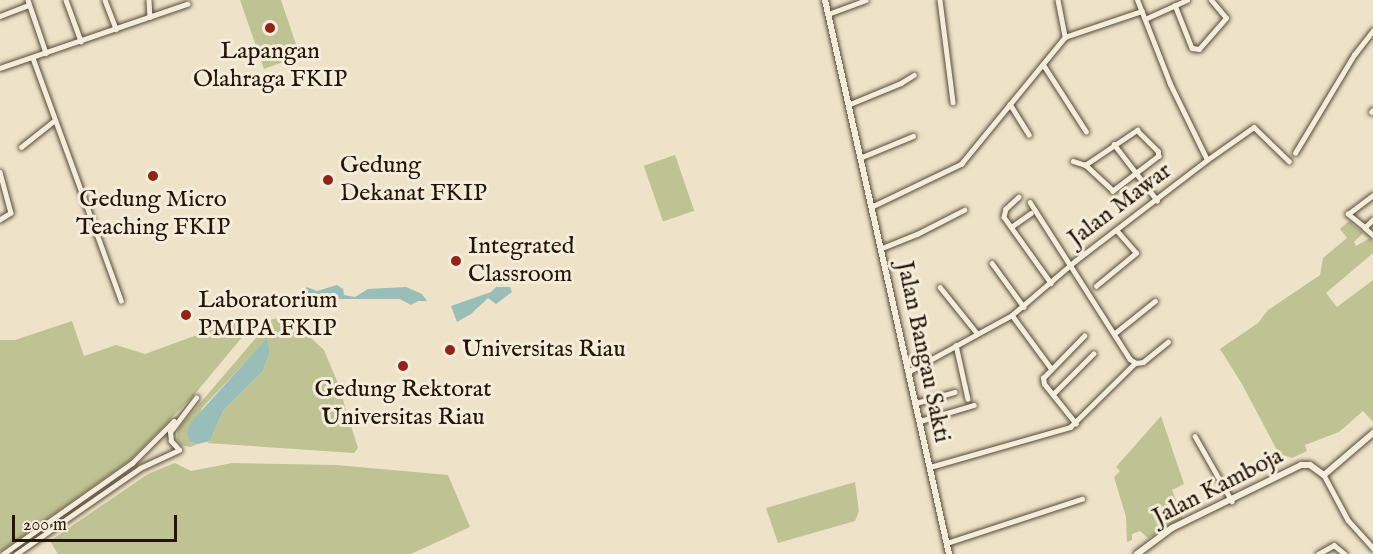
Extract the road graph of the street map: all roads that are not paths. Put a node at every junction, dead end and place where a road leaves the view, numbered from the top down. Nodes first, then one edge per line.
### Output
1 (66, 0) edge
2 (105, 0) edge
3 (149, 0) edge
4 (825, 0) edge
5 (866, 0) edge
6 (940, 0) edge
7 (1058, 0) edge
8 (1137, 0) edge
9 (1186, 0) edge
10 (1211, 0) edge
11 (28, 3) edge
12 (187, 4) dead end
13 (1175, 5) junction
14 (1142, 12) junction
15 (828, 14) junction
16 (0, 16) edge
17 (150, 17) junction
18 (1145, 19) junction
19 (116, 29) junction
20 (1373, 31) edge
21 (1065, 37) junction
22 (81, 41) junction
23 (46, 53) junction
24 (33, 58) junction
25 (1043, 64) junction
26 (0, 68) edge
27 (914, 75) dead end
28 (953, 102) dead end
29 (1010, 104) junction
30 (850, 105) junction
31 (55, 120) junction
32 (1086, 131) dead end
33 (1029, 135) dead end
34 (913, 136) dead end
35 (1114, 144) junction
36 (21, 147) dead end
37 (1295, 153) dead end
38 (862, 157) junction
39 (1207, 160) junction
40 (1072, 161) dead end
41 (1289, 161) dead end
42 (1085, 165) junction
43 (0, 172) edge
44 (1138, 174) junction
45 (1373, 195) edge
46 (1019, 197) dead end
47 (1157, 200) junction
48 (1030, 202) dead end
49 (873, 206) junction
50 (964, 210) dead end
51 (1031, 213) dead end
52 (0, 220) edge
53 (1373, 220) edge
54 (1011, 227) junction
55 (1365, 228) junction
56 (1116, 230) junction
57 (1373, 235) edge
58 (882, 248) junction
59 (992, 263) dead end
60 (1072, 264) junction
61 (1051, 283) junction
62 (1096, 286) dead end
63 (940, 287) dead end
64 (121, 300) dead end
65 (1155, 301) dead end
66 (1024, 307) junction
67 (1012, 315) junction
68 (977, 333) junction
69 (1115, 333) junction
70 (1084, 336) dead end
71 (1168, 342) dead end
72 (956, 345) junction
73 (1093, 354) dead end
74 (1135, 363) junction
75 (1051, 368) junction
76 (908, 372) junction
77 (954, 392) dead end
78 (1053, 394) junction
79 (968, 399) dead end
80 (916, 403) junction
81 (974, 405) dead end
82 (920, 421) junction
83 (1076, 424) junction
84 (1373, 433) edge
85 (1195, 436) dead end
86 (930, 467) junction
87 (1324, 475) junction
88 (1082, 500) dead end
89 (1232, 501) junction
90 (1371, 540) edge
91 (947, 543) junction
92 (1373, 548) edge
93 (1145, 550) edge
94 (3, 554) edge
95 (16, 554) edge
96 (949, 554) edge
97 (1137, 554) edge
98 (1318, 554) edge
99 (1346, 554) edge
100 (1367, 554) edge

1 - 22 street
2 - 19 street
3 - 17 street
4 - 15 street, Jalan Bangau Sakti
5 - 15 street
6 - 28 street
7 - 21 street
8 - 14 street, Jalan Mawar
9 - 13 street
10 - 13 street
11 - 16 street
11 - 23 street
12 - 17 street
13 - 18 street
14 - 18 street, Jalan Mawar
14 - 21 street
15 - 30 street, Jalan Bangau Sakti
17 - 19 street
18 - 39 street, Jalan Mawar
19 - 22 street
20 - 37 street
21 - 25 street
22 - 23 street
23 - 24 street
24 - 26 street
24 - 31 street
25 - 29 street
25 - 32 street
27 - 30 street
29 - 33 street
29 - 49 street
30 - 38 street, Jalan Bangau Sakti
31 - 36 street
31 - 64 street
34 - 38 street
35 - 42 street
35 - 44 street
35 - 44 street
38 - 49 street, Jalan Bangau Sakti
39 - 41 street
39 - 47 street, Jalan Mawar
40 - 42 street
42 - 44 street
43 - 52 street
44 - 47 street
45 - 55 street
46 - 54 street
47 - 56 street, Jalan Mawar
48 - 60 street
49 - 58 street, Jalan Bangau Sakti
50 - 58 street
51 - 54 street
53 - 55 street
54 - 61 street
55 - 57 street
56 - 60 street, Jalan Mawar
56 - 62 street
58 - 76 street, Jalan Bangau Sakti
59 - 66 street
60 - 61 street, Jalan Mawar
60 - 69 street
61 - 66 street, Jalan Mawar
63 - 68 street
65 - 69 street
66 - 67 street, Jalan Mawar
67 - 68 street, Jalan Mawar
67 - 75 street
68 - 72 street, Jalan Mawar
69 - 74 street
70 - 75 street
71 - 74 street
72 - 76 street, Jalan Mawar
72 - 79 street
73 - 78 street
74 - 83 street
75 - 78 street
76 - 80 street, Jalan Bangau Sakti
77 - 80 street
78 - 83 street
80 - 82 street, Jalan Bangau Sakti
81 - 82 street
82 - 86 street, Jalan Bangau Sakti
83 - 86 street
84 - 87 street
85 - 89 street
86 - 91 street, Jalan Bangau Sakti
87 - 89 street, Jalan Kamboja
87 - 90 street
88 - 91 street
89 - 93 street, Jalan Kamboja
90 - 92 street
91 - 96 street, Jalan Bangau Sakti
92 - 100 street
93 - 97 street, Jalan Kamboja
94 - 95 street
98 - 99 street

